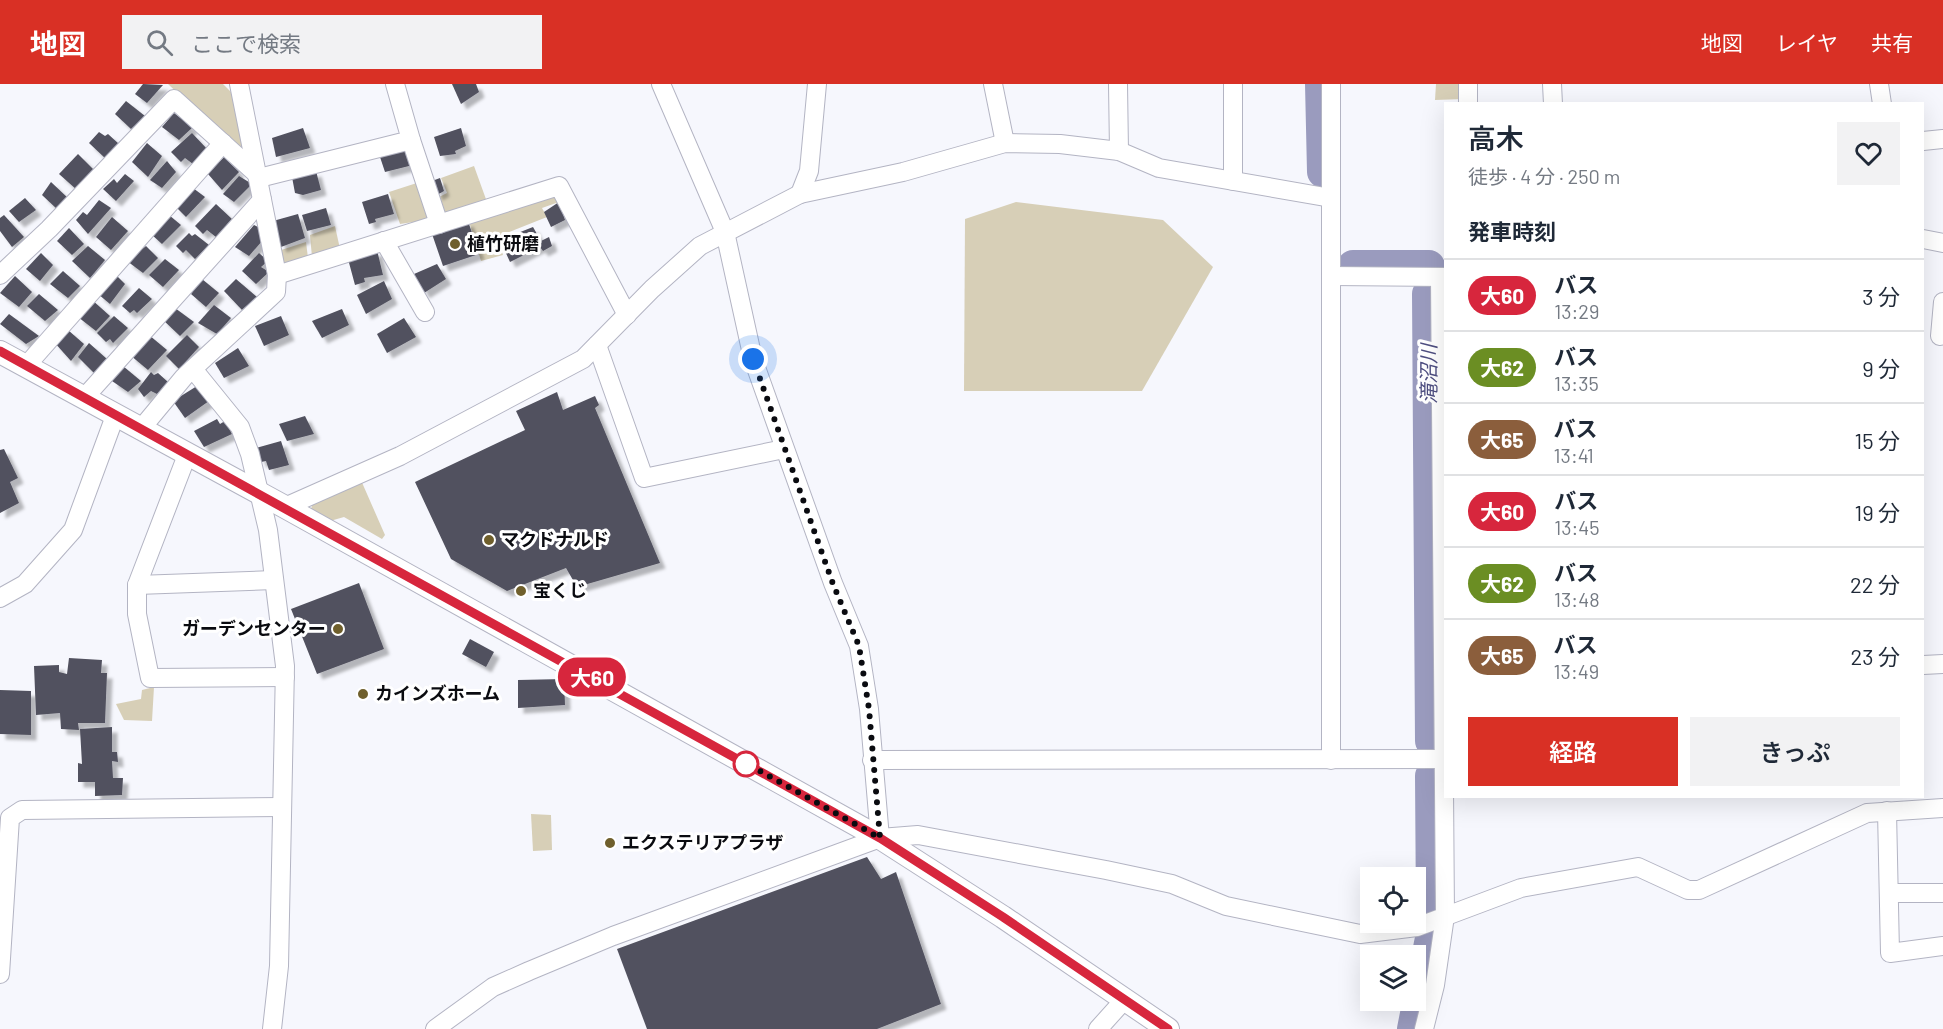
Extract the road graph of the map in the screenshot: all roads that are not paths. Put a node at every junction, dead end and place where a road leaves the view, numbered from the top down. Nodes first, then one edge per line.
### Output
1 (239, 84) edge
2 (395, 84) edge
3 (662, 84) edge
4 (817, 84) edge
5 (993, 84) edge
6 (1118, 84) edge
7 (1233, 84) edge
8 (1331, 84) edge
9 (1468, 84) edge
10 (1552, 84) edge
11 (1879, 84) edge
12 (1468, 102) edge
13 (1553, 102) edge
14 (1882, 102) edge
15 (1943, 139) edge
16 (411, 140) junction
17 (1924, 141) edge
18 (223, 143) junction
19 (1005, 143) junction
20 (1119, 151) junction
21 (259, 177) junction
22 (1233, 180) junction
23 (800, 194) junction
24 (1331, 198) junction
25 (262, 200) junction
26 (439, 224) junction
27 (726, 232) junction
28 (1924, 239) edge
29 (384, 241) junction
30 (1943, 243) edge
31 (0, 274) edge
32 (277, 275) junction
33 (1331, 276) junction
34 (1443, 277) edge
35 (1943, 302) edge
36 (424, 312) dead end
37 (627, 315) junction
38 (1935, 335) edge
39 (597, 345) junction
40 (0, 352) edge
41 (26, 366) junction
42 (193, 369) junction
43 (84, 398) junction
44 (115, 416) junction
45 (140, 430) junction
46 (784, 449) junction
47 (187, 455) junction
48 (259, 494) junction
49 (285, 507) junction
50 (274, 580) junction
51 (137, 585) junction
52 (0, 598) edge
53 (1943, 664) edge
54 (1924, 665) edge
55 (285, 677) junction
56 (1443, 759) junction
57 (872, 760) junction
58 (1331, 760) junction
59 (281, 807) junction
60 (1943, 808) edge
61 (1887, 811) junction
62 (880, 838) junction
63 (3, 872) edge
64 (1889, 893) junction
65 (1943, 893) edge
66 (1445, 916) junction
67 (1943, 946) edge
68 (0, 974) edge
69 (1125, 999) junction
70 (272, 1029) edge
71 (435, 1029) edge
72 (1098, 1029) edge
73 (1168, 1029) edge
74 (1424, 1029) edge

1 - 21 street
2 - 16 street
3 - 27 street
4 - 23 street
5 - 19 street
6 - 20 street
7 - 22 street
8 - 24 street
9 - 12 street
10 - 13 street
11 - 14 street
15 - 17 street
16 - 21 street
16 - 26 street
18 - 21 street
18 - 31 street
18 - 41 street
19 - 20 street
19 - 23 street
20 - 22 street
21 - 25 street
22 - 24 street
23 - 27 street
24 - 33 street
25 - 32 street
25 - 43 street
26 - 29 street
26 - 37 street
27 - 37 street
27 - 46 street
28 - 30 street
29 - 32 street
29 - 36 street
32 - 42 street
33 - 34 street
33 - 58 street
34 - 56 street
35 - 38 street
37 - 39 street
39 - 46 street
39 - 49 street
40 - 41 main road
41 - 43 main road
42 - 45 street
42 - 48 street
43 - 44 main road
44 - 45 main road
44 - 52 street
45 - 47 main road
46 - 57 street
47 - 48 main road
47 - 51 street
48 - 49 main road
48 - 50 street
49 - 62 main road
50 - 51 street
50 - 55 street
51 - 55 street
53 - 54 street
55 - 59 street
56 - 58 street
56 - 66 street
57 - 58 street
57 - 62 street
59 - 63 street
59 - 70 street
60 - 61 street
61 - 64 street
61 - 66 street
62 - 66 street
62 - 69 main road
62 - 71 street
63 - 68 street
64 - 65 street
64 - 67 street
66 - 74 street
69 - 72 street
69 - 73 main road

